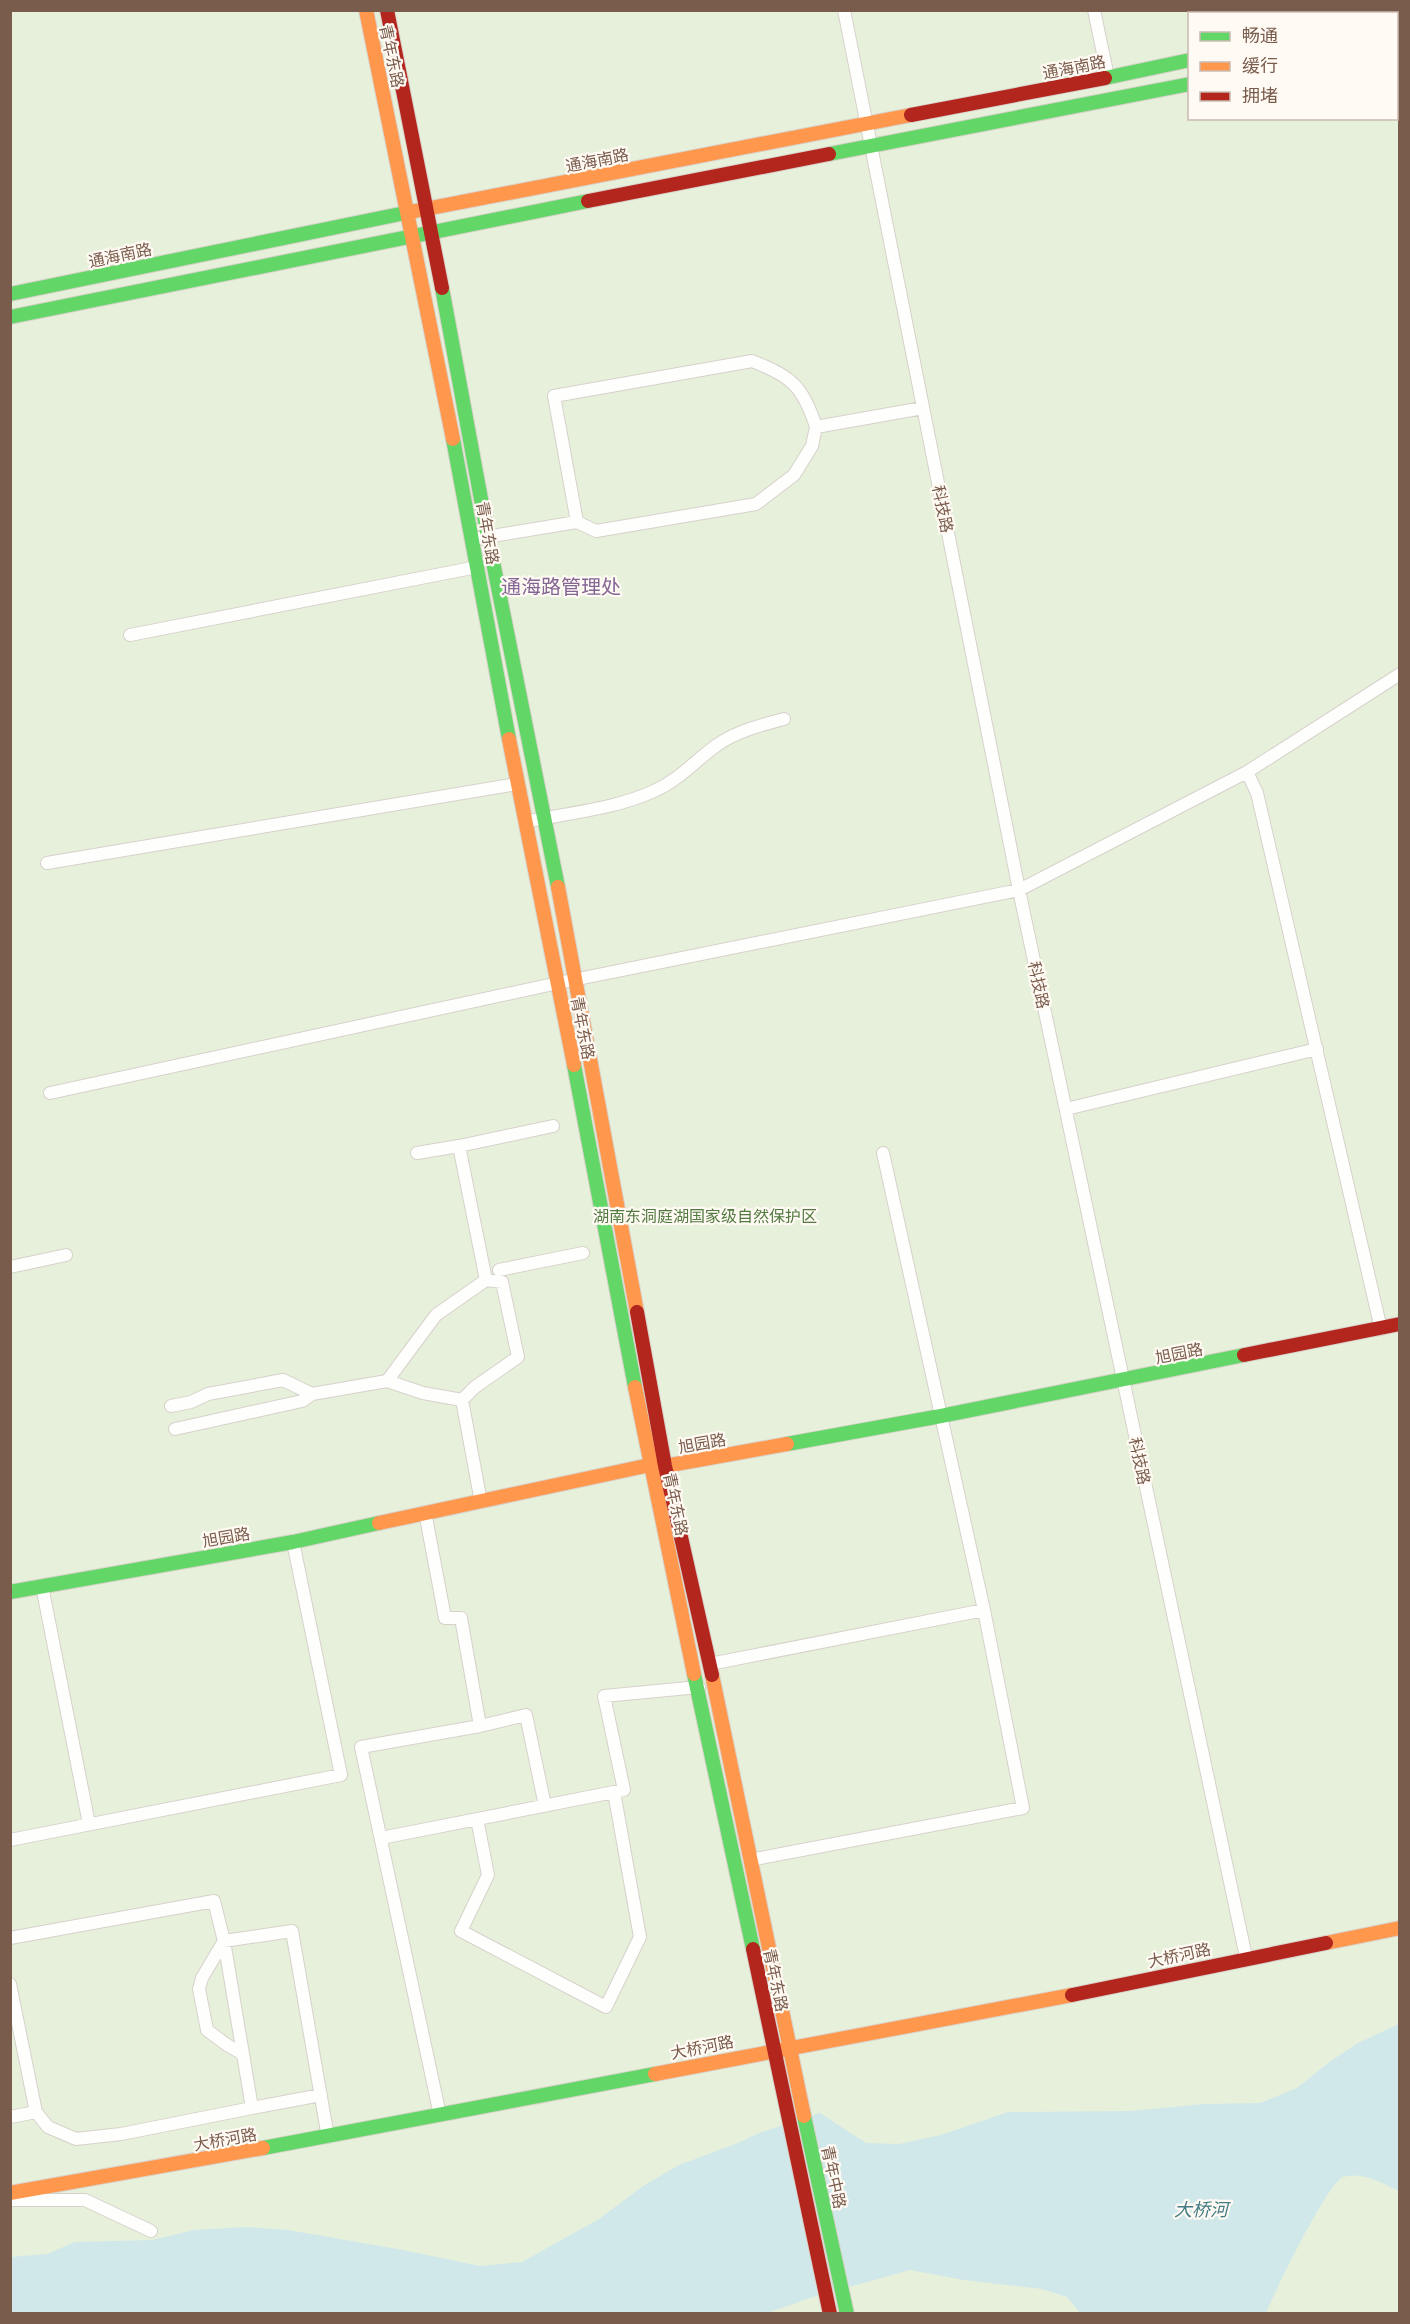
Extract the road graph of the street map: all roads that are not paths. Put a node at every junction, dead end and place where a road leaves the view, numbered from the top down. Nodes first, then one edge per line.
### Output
1 (366, 10) edge
2 (387, 10) edge
3 (844, 10) edge
4 (1094, 10) edge
5 (1188, 60) edge
6 (1108, 77) junction
7 (1188, 84) edge
8 (867, 124) junction
9 (871, 146) junction
10 (427, 210) junction
11 (407, 213) junction
12 (431, 232) junction
13 (413, 236) junction
14 (10, 294) edge
15 (10, 317) edge
16 (923, 408) junction
17 (816, 427) junction
18 (577, 522) junction
19 (481, 538) junction
20 (477, 567) junction
21 (130, 635) dead end
22 (1400, 674) edge
23 (784, 718) dead end
24 (1248, 772) junction
25 (517, 784) junction
26 (543, 818) junction
27 (525, 822) junction
28 (47, 863) dead end
29 (1019, 890) junction
30 (576, 980) junction
31 (558, 983) junction
32 (1317, 1049) junction
33 (50, 1093) dead end
34 (1066, 1109) junction
35 (553, 1126) dead end
36 (459, 1146) junction
37 (417, 1153) dead end
38 (883, 1153) dead end
39 (583, 1253) dead end
40 (66, 1255) dead end
41 (10, 1267) edge
42 (485, 1276) junction
43 (501, 1276) junction
44 (1400, 1324) edge
45 (1382, 1329) junction
46 (387, 1381) junction
47 (1123, 1381) junction
48 (312, 1394) junction
49 (462, 1400) junction
50 (191, 1402) junction
51 (171, 1406) dead end
52 (941, 1416) junction
53 (196, 1424) junction
54 (175, 1429) dead end
55 (650, 1464) junction
56 (665, 1466) junction
57 (481, 1502) junction
58 (425, 1512) junction
59 (293, 1542) junction
60 (42, 1586) junction
61 (10, 1592) edge
62 (984, 1610) junction
63 (710, 1664) junction
64 (699, 1687) junction
65 (480, 1726) junction
66 (614, 1792) junction
67 (545, 1806) junction
68 (477, 1819) junction
69 (89, 1824) junction
70 (381, 1838) junction
71 (10, 1840) edge
72 (750, 1860) junction
73 (1400, 1928) edge
74 (10, 1938) edge
75 (224, 1941) junction
76 (1246, 1958) junction
77 (10, 1984) edge
78 (789, 2048) junction
79 (773, 2050) junction
80 (243, 2054) junction
81 (321, 2096) junction
82 (252, 2108) junction
83 (36, 2112) junction
84 (440, 2115) junction
85 (10, 2117) edge
86 (328, 2137) junction
87 (10, 2193) edge
88 (10, 2200) edge
89 (151, 2231) dead end
90 (831, 2313) edge
91 (847, 2313) edge

1 - 11 street, 青年东路
2 - 10 street, 青年东路
3 - 8 street, 科技路
4 - 6 street
5 - 6 street, 通海南路
6 - 8 street, 通海南路
7 - 9 street
8 - 9 street, 科技路
8 - 10 street, 通海南路
9 - 12 street
9 - 16 street, 科技路
10 - 11 street, 通海南路
10 - 12 street, 青年东路
11 - 13 street, 青年东路
11 - 14 street, 通海南路
12 - 13 street
12 - 19 street, 青年东路
13 - 15 street
13 - 19 street, 青年东路
16 - 17 street
16 - 29 street, 科技路
17 - 18 street
17 - 18 street
18 - 19 street
19 - 20 street, 青年东路
19 - 26 street, 青年东路
20 - 21 street
20 - 25 street, 青年东路
22 - 24 street
23 - 26 street
24 - 29 street
24 - 32 street
25 - 27 street, 青年东路
25 - 28 street
26 - 27 street
26 - 30 street, 青年东路
27 - 31 street, 青年东路
29 - 30 street
29 - 34 street, 科技路
30 - 31 street
30 - 56 street, 青年东路
31 - 33 street
31 - 55 street, 青年东路
32 - 34 street
32 - 45 street
34 - 47 street, 科技路
35 - 36 street
36 - 37 street
36 - 42 street
38 - 52 street
39 - 43 street
40 - 41 street
42 - 43 street
42 - 46 street
43 - 49 street
44 - 45 street, 旭园路
45 - 47 street, 旭园路
46 - 48 street
46 - 49 street
47 - 52 street, 旭园路
47 - 76 street, 科技路
48 - 50 street
48 - 53 street
49 - 57 street
50 - 51 street
50 - 53 street
52 - 56 street, 旭园路
52 - 62 street
53 - 54 street
55 - 56 street, 旭园路
55 - 57 street, 旭园路
55 - 64 street, 青年东路
56 - 63 street, 青年东路
57 - 58 street, 旭园路
58 - 59 street, 旭园路
58 - 65 street
59 - 60 street, 旭园路
59 - 69 street
60 - 61 street, 旭园路
60 - 69 street
62 - 63 street
62 - 72 street
63 - 72 street, 青年东路
64 - 66 street
64 - 79 street, 青年东路
65 - 67 street
65 - 70 street
66 - 67 street
66 - 68 street
67 - 68 street
68 - 70 street
69 - 71 street
70 - 84 street
72 - 78 street, 青年东路
73 - 76 street, 大桥河路
74 - 75 street
75 - 80 street
75 - 80 street
75 - 81 street
76 - 78 street, 大桥河路
77 - 83 street
78 - 79 street, 大桥河路
78 - 91 street, 青年中路
79 - 84 street, 大桥河路
79 - 90 street, 青年东路
80 - 82 street
81 - 82 street
81 - 86 street
82 - 83 street
83 - 85 street
84 - 86 street, 大桥河路
86 - 87 street, 大桥河路
88 - 89 street

